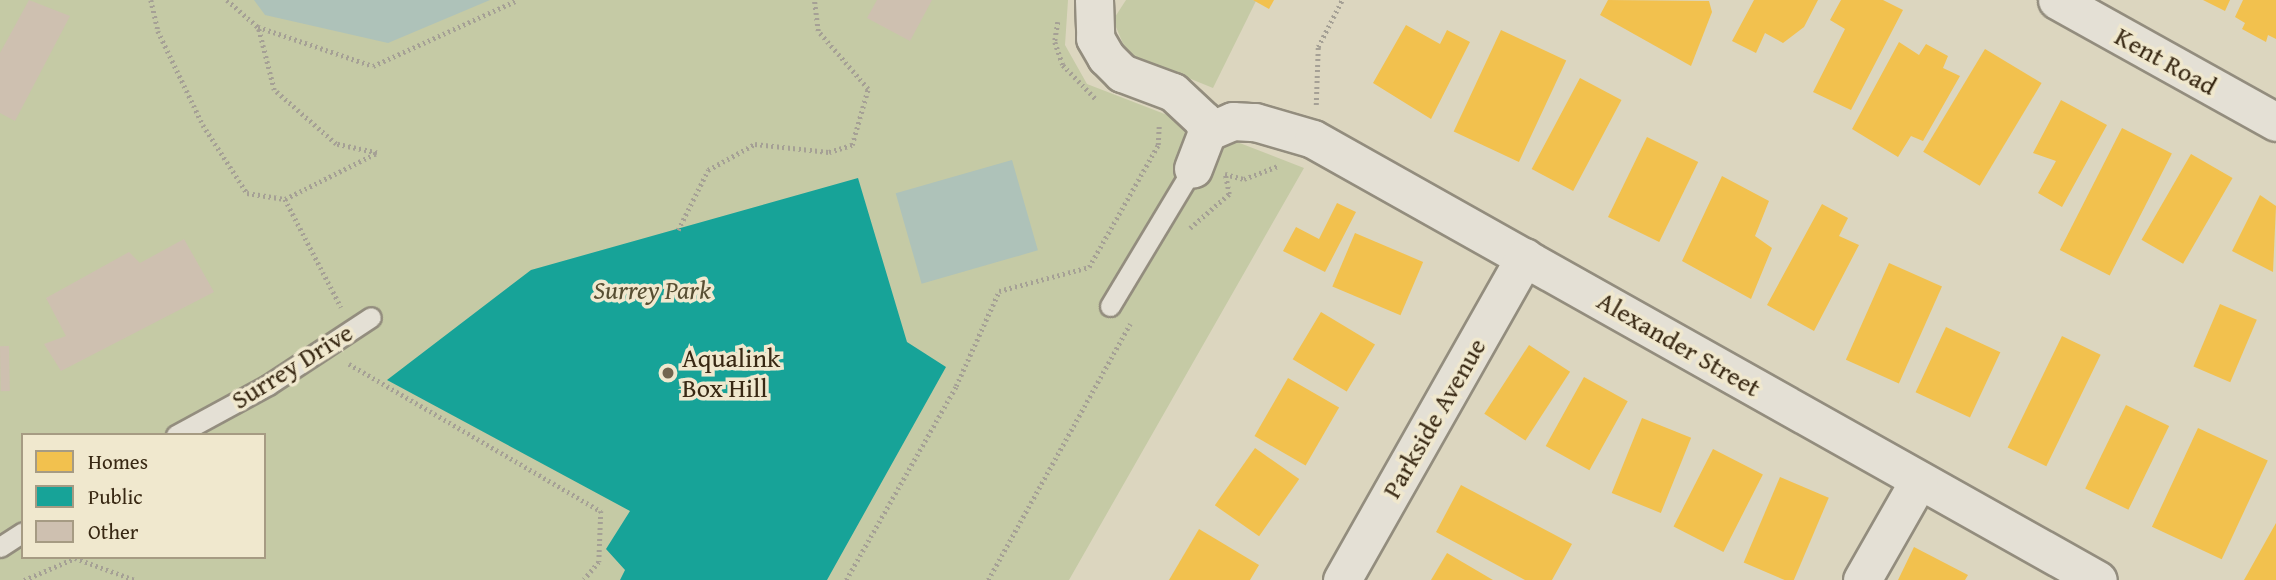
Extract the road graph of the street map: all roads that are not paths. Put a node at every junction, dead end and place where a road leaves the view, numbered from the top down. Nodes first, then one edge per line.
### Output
1 (1094, 0) edge
2 (2057, 0) edge
3 (1200, 120) junction
4 (2276, 122) edge
5 (1193, 168) joint
6 (1525, 257) junction
7 (1111, 306) dead end
8 (370, 317) dead end
9 (179, 433) edge
10 (1919, 480) junction
11 (21, 533) edge
12 (0, 547) edge
13 (1342, 580) edge
14 (1862, 580) edge
15 (2098, 580) edge

1 - 3 street
2 - 4 street, Kent Road
3 - 5 street
3 - 6 street, Alexander Street
5 - 7 lane
6 - 10 street, Alexander Street
6 - 13 street, Parkside Avenue
8 - 9 lane, Surrey Drive
10 - 14 street
10 - 15 street, Alexander Street
11 - 12 lane

